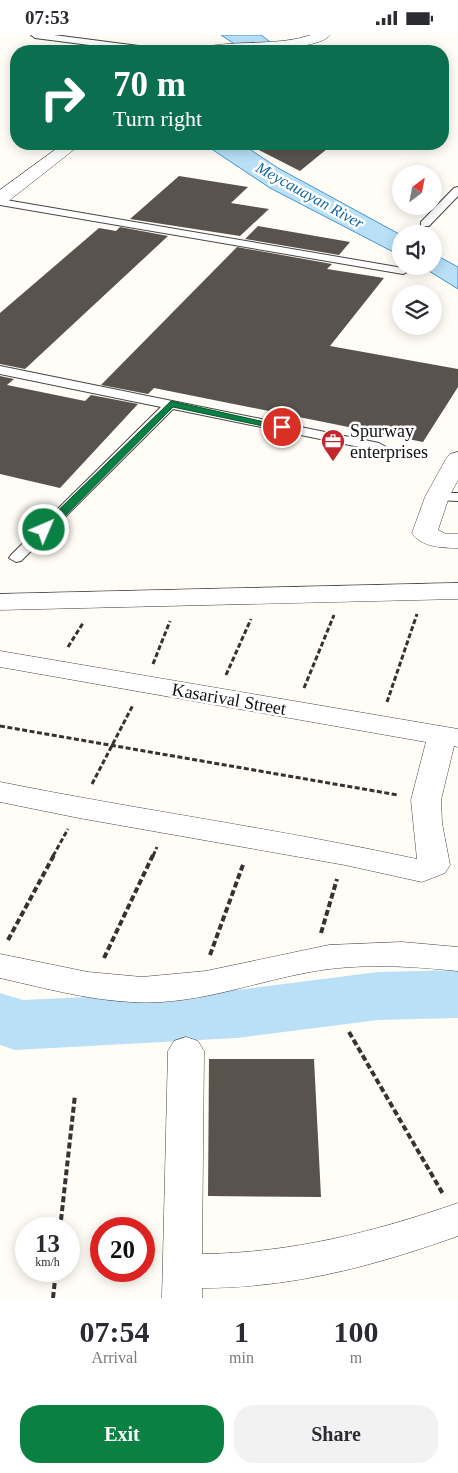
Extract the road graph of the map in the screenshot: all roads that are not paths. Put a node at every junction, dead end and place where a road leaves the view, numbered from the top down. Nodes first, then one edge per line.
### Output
1 (35, 35) edge
2 (323, 35) edge
3 (109, 45) edge
4 (254, 45) edge
5 (65, 150) edge
6 (458, 190) edge
7 (0, 201) edge
8 (425, 224) dead end
9 (392, 269) edge
10 (0, 370) edge
11 (171, 404) junction
12 (379, 447) dead end
13 (458, 459) edge
14 (447, 497) edge
15 (450, 541) edge
16 (16, 559) dead end
17 (458, 591) edge
18 (0, 602) edge
19 (0, 659) edge
20 (450, 737) edge
21 (0, 792) edge
22 (2, 956) edge
23 (458, 959) edge
24 (186, 1051) dead end
25 (453, 1210) edge
26 (182, 1285) edge

1 - 3 lane
2 - 4 street
5 - 7 street
6 - 8 lane
7 - 9 lane
10 - 11 lane
11 - 12 lane
11 - 16 lane
13 - 14 street
14 - 15 street
17 - 18 street
19 - 20 street, Kasarival Street
20 - 21 street
22 - 23 street
24 - 26 street
25 - 26 street

